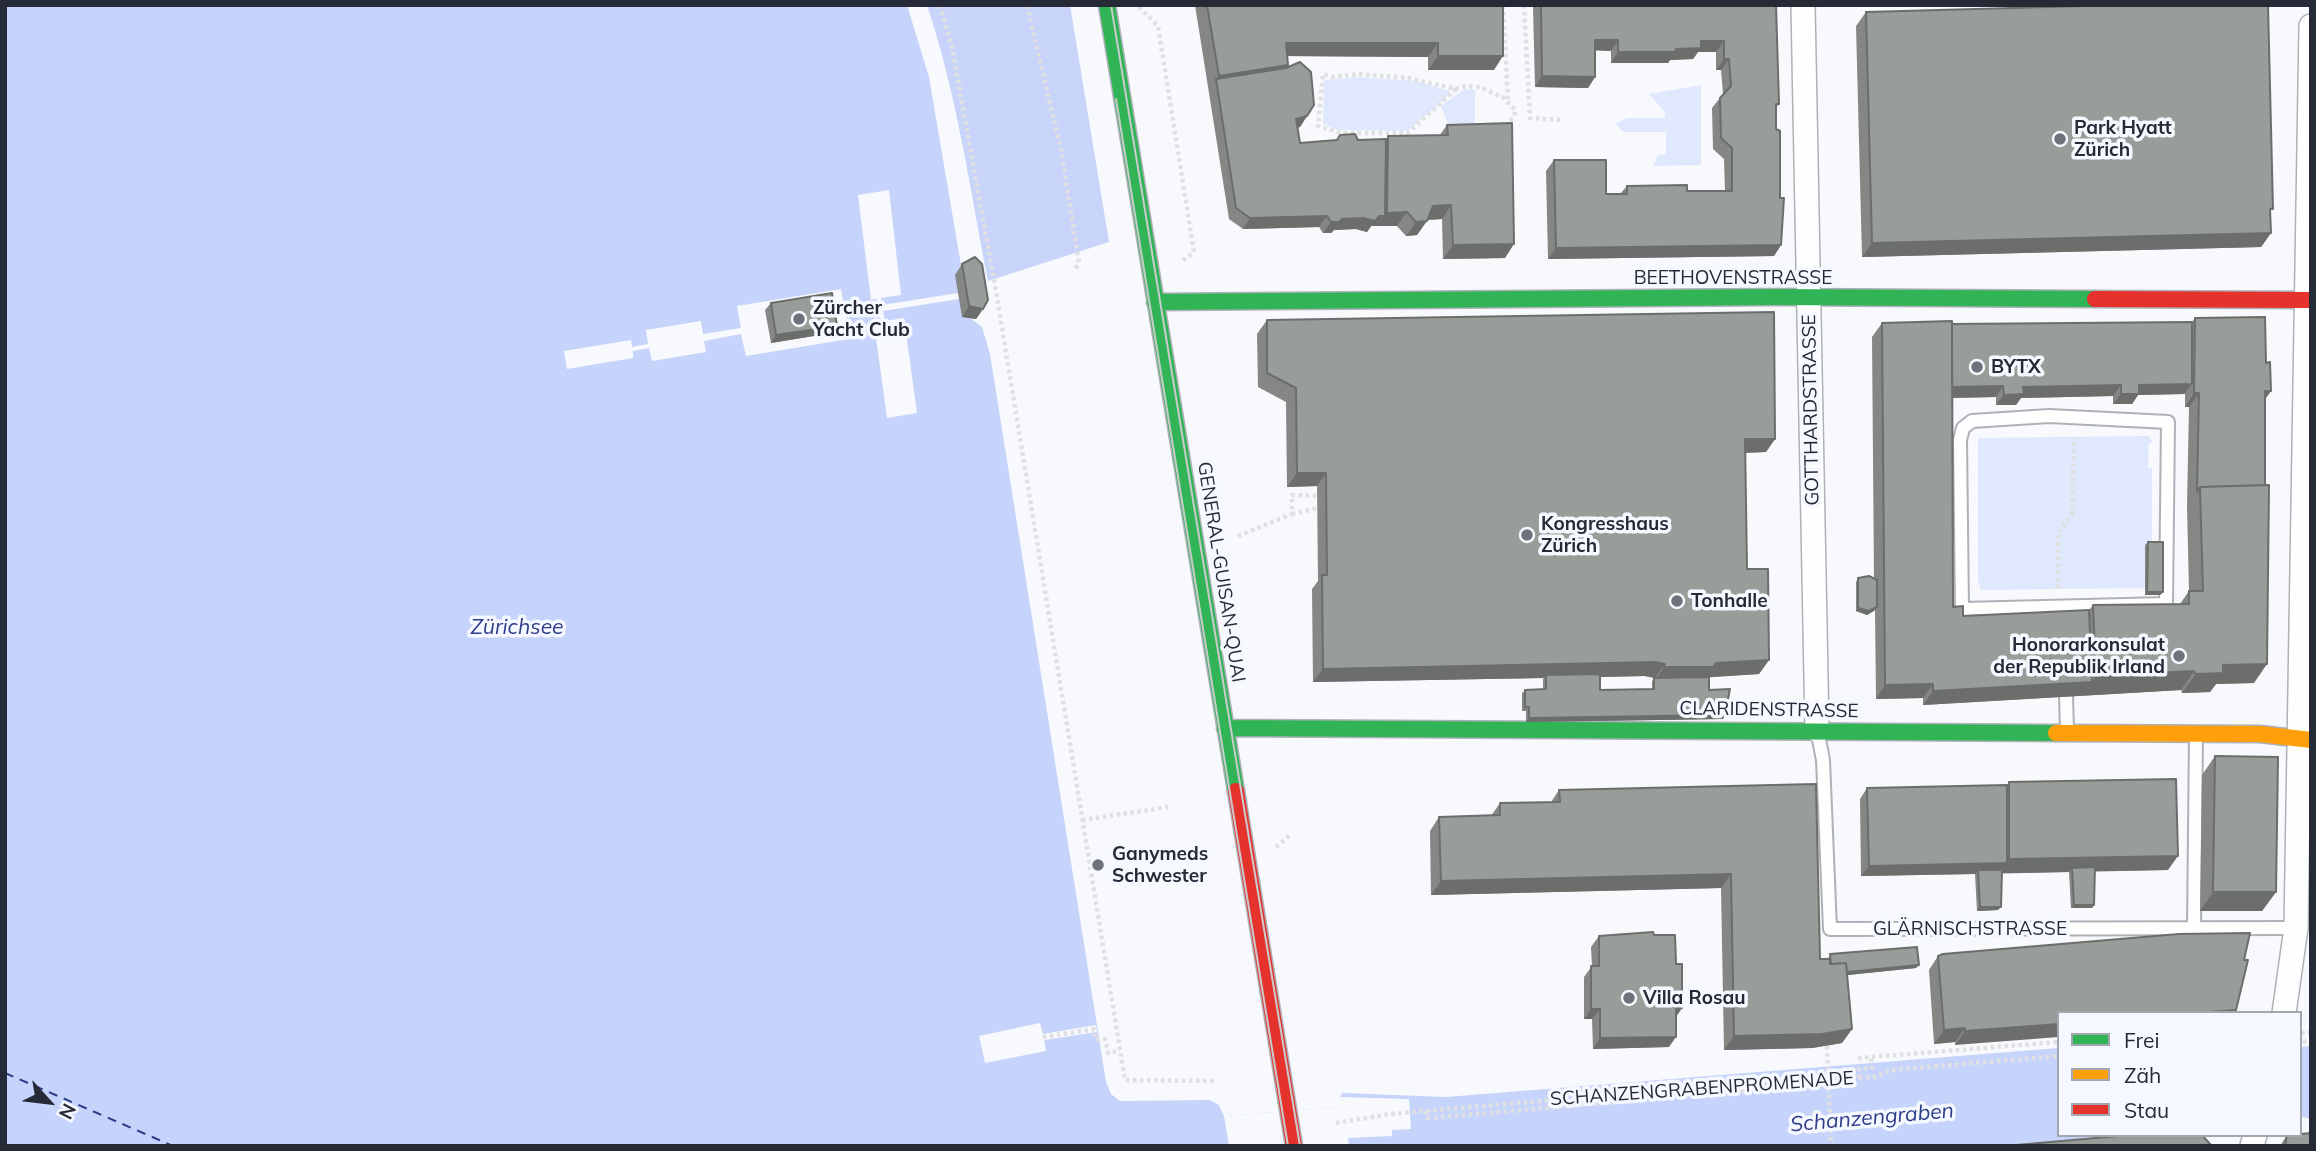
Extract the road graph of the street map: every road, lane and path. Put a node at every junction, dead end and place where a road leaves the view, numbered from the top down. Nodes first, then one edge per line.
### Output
1 (940, 5) edge
2 (1027, 5) edge
3 (1107, 5) edge
4 (1137, 5) edge
5 (1503, 5) edge
6 (1524, 5) edge
7 (1803, 5) edge
8 (2311, 26) edge
9 (1456, 89) junction
10 (1508, 101) junction
11 (1561, 120) dead end
12 (1509, 124) edge
13 (1194, 252) dead end
14 (1074, 271) dead end
15 (1809, 298) junction
16 (2308, 300) edge
17 (1155, 302) junction
18 (2074, 419) junction
19 (1331, 496) edge
20 (1330, 507) edge
21 (1292, 514) junction
22 (1238, 536) dead end
23 (2061, 607) junction
24 (2064, 624) edge
25 (2066, 696) edge
26 (1226, 728) junction
27 (1817, 730) junction
28 (2067, 733) junction
29 (2196, 733) junction
30 (2304, 739) edge
31 (1169, 807) dead end
32 (1082, 820) junction
33 (2194, 928) junction
34 (2303, 928) edge
35 (2284, 1011) edge
36 (1043, 1037) dead end
37 (2311, 1041) edge
38 (2057, 1042) edge
39 (2304, 1042) dead end
40 (1827, 1046) edge
41 (1120, 1051) junction
42 (2057, 1056) edge
43 (1871, 1057) junction
44 (1858, 1058) dead end
45 (1859, 1078) junction
46 (1216, 1081) dead end
47 (1777, 1081) junction
48 (1426, 1111) junction
49 (1336, 1123) dead end
50 (1294, 1146) edge
51 (1831, 1146) edge

1 - 32 path
2 - 14 path
3 - 17 street, GENERAL-GUISAN-QUAI
4 - 13 path
5 - 10 path
6 - 11 path
7 - 15 street, GOTTHARDSTRASSE
8 - 16 street
9 - 9 path
9 - 10 path
10 - 12 path
15 - 16 street, BEETHOVENSTRASSE
15 - 17 street, BEETHOVENSTRASSE
15 - 27 street, GOTTHARDSTRASSE
16 - 30 street
17 - 26 street, GENERAL-GUISAN-QUAI
18 - 23 path
18 - 23 lane
18 - 23 lane
19 - 21 path
20 - 21 path
21 - 22 path
23 - 24 lane
25 - 28 lane
26 - 27 street, CLARIDENSTRASSE
26 - 50 street, GENERAL-GUISAN-QUAI
27 - 28 street, CLARIDENSTRASSE
27 - 33 lane, GLÄRNISCHSTRASSE
28 - 29 street, CLARIDENSTRASSE
29 - 30 street, CLARIDENSTRASSE
29 - 33 lane
30 - 34 street
31 - 32 path
32 - 41 path
33 - 34 lane, GLÄRNISCHSTRASSE
34 - 35 street
36 - 41 path
37 - 39 path
38 - 43 path
40 - 51 path, bridge
41 - 46 path
42 - 45 path, SCHANZENGRABENPROMENADE
43 - 44 path
43 - 45 path
45 - 47 path, SCHANZENGRABENPROMENADE
47 - 48 path, SCHANZENGRABENPROMENADE
47 - 48 path
48 - 49 path, SCHANZENGRABENPROMENADE

